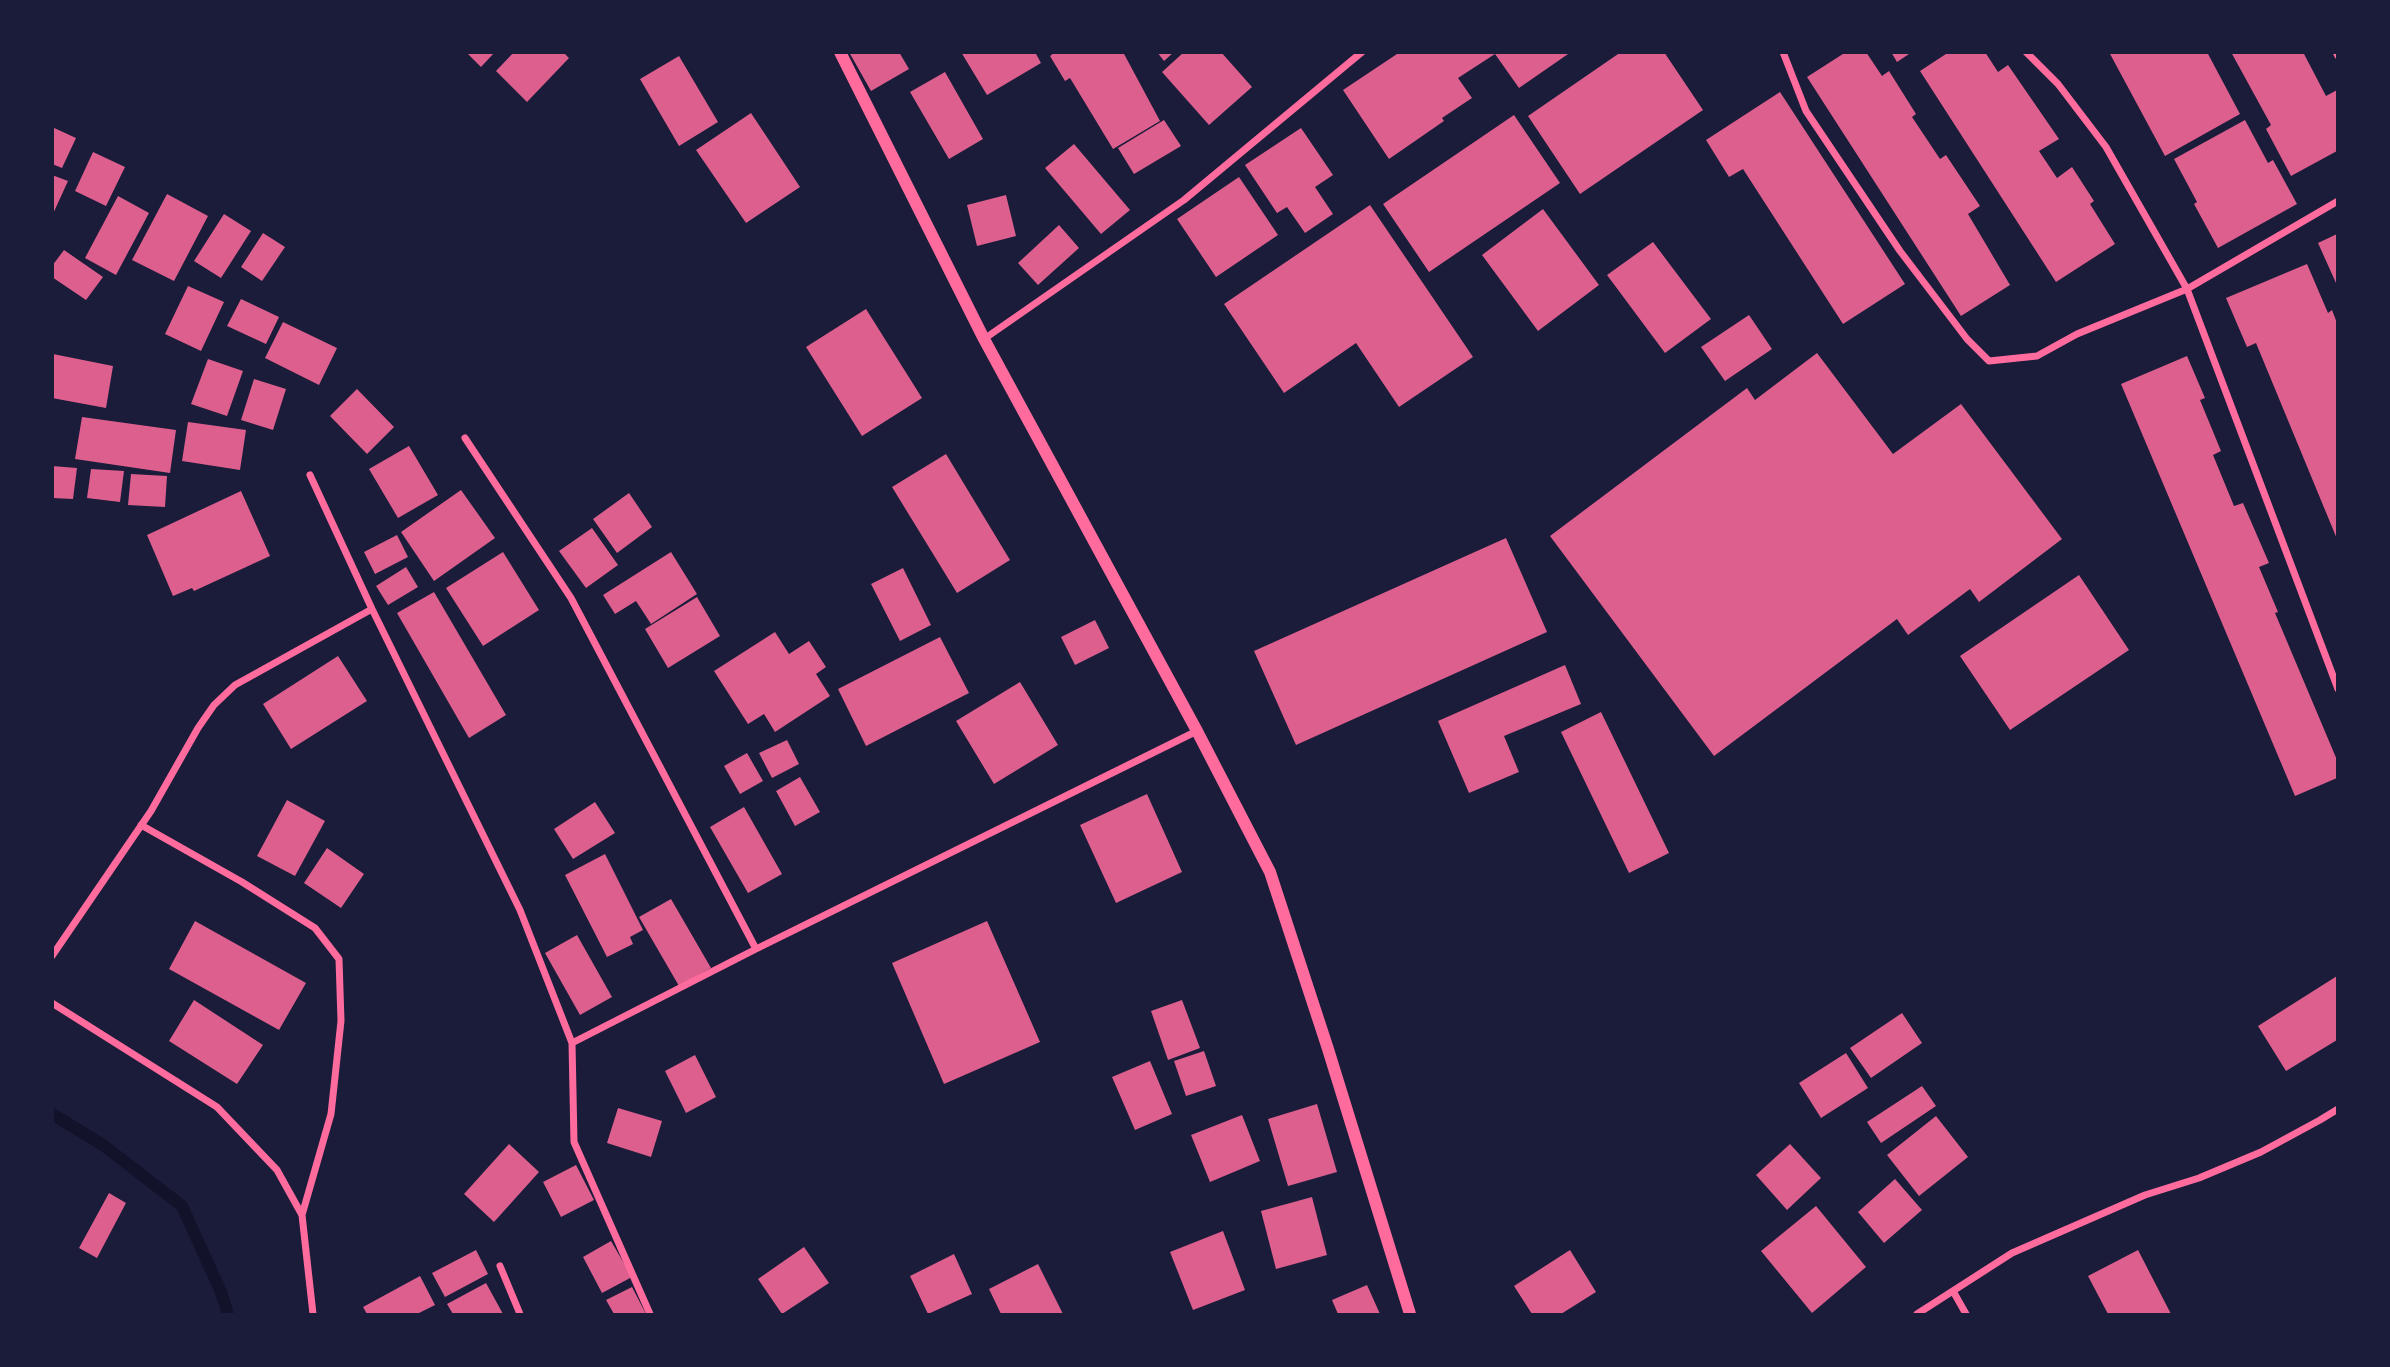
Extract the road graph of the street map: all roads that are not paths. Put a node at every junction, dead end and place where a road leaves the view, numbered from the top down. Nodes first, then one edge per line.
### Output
1 (840, 52) edge
2 (1362, 52) edge
3 (1783, 52) edge
4 (2026, 52) edge
5 (2337, 201) edge
6 (2187, 289) junction
7 (984, 340) junction
8 (465, 438) dead end
9 (310, 475) dead end
10 (372, 609) junction
11 (2337, 689) edge
12 (1197, 731) junction
13 (141, 825) junction
14 (756, 949) junction
15 (52, 956) edge
16 (52, 1003) edge
17 (572, 1043) junction
18 (2337, 1109) edge
19 (302, 1215) junction
20 (500, 1266) dead end
21 (1953, 1291) junction
22 (313, 1314) edge
23 (520, 1314) edge
24 (650, 1314) edge
25 (1410, 1314) edge
26 (1917, 1314) edge
27 (1966, 1314) edge

1 - 7 street
2 - 7 street
3 - 6 street
4 - 6 street
5 - 6 street
6 - 11 street
7 - 12 street
8 - 14 street
9 - 10 street
10 - 13 street
10 - 17 street
12 - 14 street
12 - 25 street
13 - 15 street
13 - 19 street
14 - 17 street
16 - 19 street
17 - 24 street
18 - 21 street
19 - 22 street
20 - 23 street
21 - 26 street
21 - 27 street

